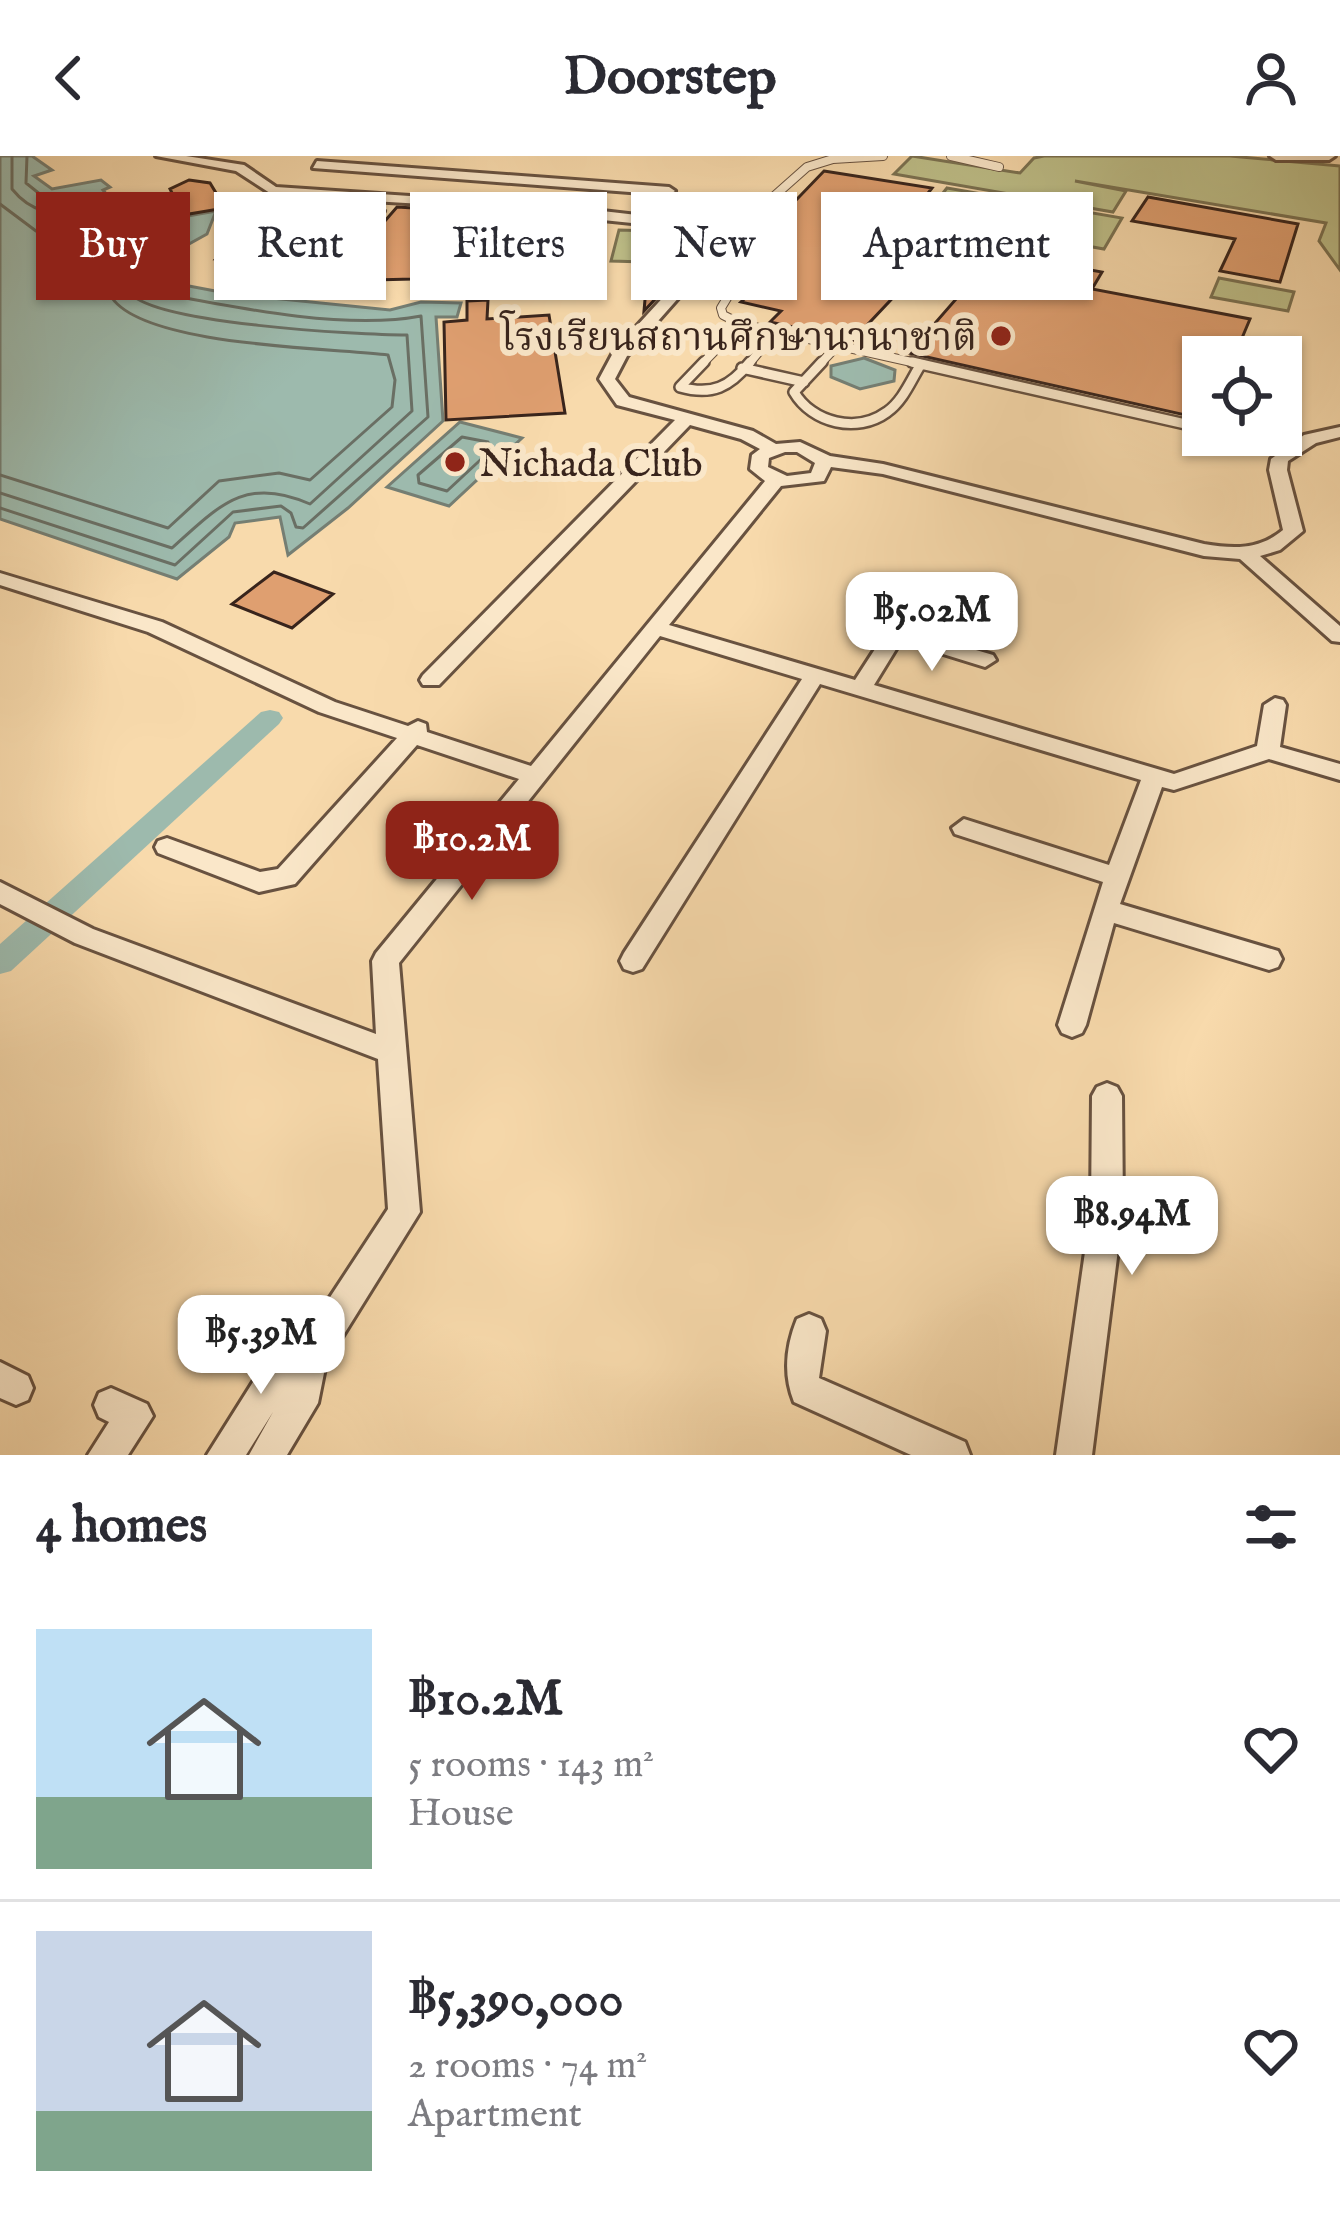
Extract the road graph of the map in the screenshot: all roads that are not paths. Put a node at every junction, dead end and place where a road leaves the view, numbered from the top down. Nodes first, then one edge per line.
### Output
1 (162, 156) edge
2 (405, 156) edge
3 (883, 156) edge
4 (951, 156) edge
5 (1276, 156) edge
6 (1336, 156) edge
7 (317, 165) dead end
8 (999, 166) dead end
9 (393, 170) junction
10 (496, 175) junction
11 (669, 191) dead end
12 (286, 192) edge
13 (488, 192) edge
14 (607, 215) edge
15 (741, 324) junction
16 (776, 332) junction
17 (837, 346) junction
18 (921, 364) junction
19 (742, 368) junction
20 (804, 382) junction
21 (686, 419) junction
22 (808, 422) junction
23 (1182, 423) edge
24 (835, 429) junction
25 (1340, 432) edge
26 (781, 447) junction
27 (822, 458) junction
28 (776, 480) junction
29 (1246, 554) junction
30 (0, 580) edge
31 (916, 602) dead end
32 (655, 628) junction
33 (896, 633) junction
34 (1340, 636) edge
35 (985, 660) dead end
36 (815, 675) junction
37 (431, 680) dead end
38 (861, 688) junction
39 (1275, 705) dead end
40 (414, 733) junction
41 (1268, 751) junction
42 (1340, 772) edge
43 (536, 776) junction
44 (1154, 776) junction
45 (964, 828) dead end
46 (167, 847) dead end
47 (1118, 877) junction
48 (1, 893) edge
49 (1105, 910) junction
50 (1269, 959) dead end
51 (633, 961) dead end
52 (1072, 1025) dead end
53 (394, 1053) junction
54 (1107, 1096) dead end
55 (809, 1331) dead end
56 (310, 1358) junction
57 (111, 1405) dead end
58 (106, 1455) edge
59 (225, 1455) edge
60 (266, 1455) edge
61 (952, 1455) edge
62 (1074, 1455) edge

1 - 12 street
2 - 9 street
3 - 15 lane
4 - 8 lane
5 - 6 street
7 - 9 street
9 - 10 street
10 - 11 street
10 - 13 street
14 - 21 street
15 - 16 lane
15 - 19 lane
16 - 17 lane
16 - 19 lane
17 - 18 lane
17 - 20 lane
18 - 23 lane
18 - 24 lane
19 - 20 lane
20 - 22 lane
21 - 26 street
21 - 37 street
22 - 24 lane
22 - 26 street
24 - 27 street
25 - 29 street
26 - 27 street
26 - 28 street
27 - 28 street
27 - 29 street
28 - 32 street
29 - 34 street
30 - 40 street
31 - 33 street
32 - 36 street
32 - 43 street
33 - 35 street
33 - 38 street
36 - 38 street
36 - 51 street
38 - 44 street
39 - 41 street
40 - 43 street
40 - 46 street
41 - 42 street
41 - 44 street
43 - 53 street
44 - 47 street
45 - 47 street
47 - 49 street
48 - 53 street
49 - 50 street
49 - 52 street
53 - 56 street
54 - 62 street
55 - 61 street
56 - 59 street
56 - 60 street
57 - 58 street

